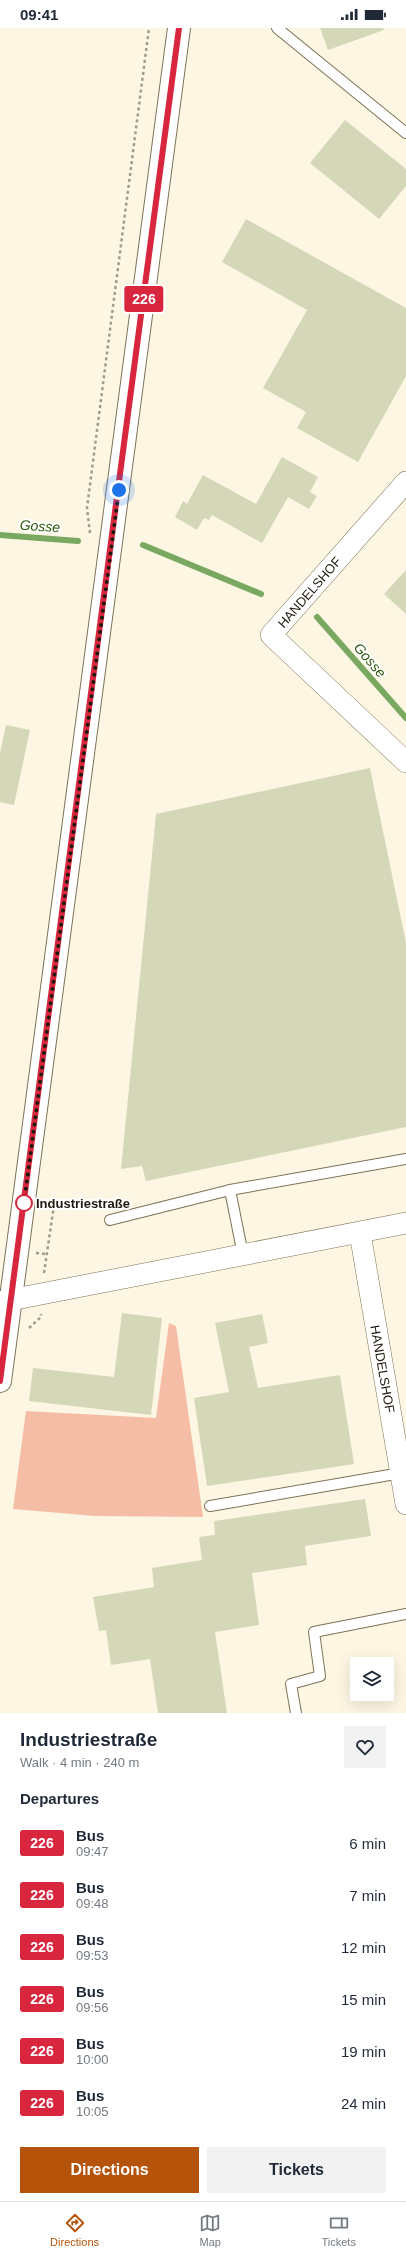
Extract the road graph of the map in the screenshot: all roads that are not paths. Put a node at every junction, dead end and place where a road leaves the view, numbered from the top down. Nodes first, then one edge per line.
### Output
1 (179, 28) edge
2 (277, 28) edge
3 (406, 133) edge
4 (406, 482) edge
5 (406, 762) edge
6 (406, 1159) edge
7 (230, 1190) junction
8 (110, 1220) dead end
9 (406, 1223) edge
10 (360, 1233) junction
11 (243, 1255) junction
12 (6, 1301) edge
13 (0, 1381) edge
14 (401, 1473) junction
15 (406, 1504) edge
16 (210, 1506) dead end
17 (406, 1614) edge
18 (296, 1713) edge

1 - 12 main road
2 - 3 lane
4 - 5 street, HANDELSHOF
6 - 7 lane
7 - 8 lane
7 - 11 lane
9 - 10 street
10 - 11 street
10 - 14 street, HANDELSHOF
11 - 12 street
12 - 13 main road
14 - 15 street, HANDELSHOF
14 - 16 lane
17 - 18 lane

